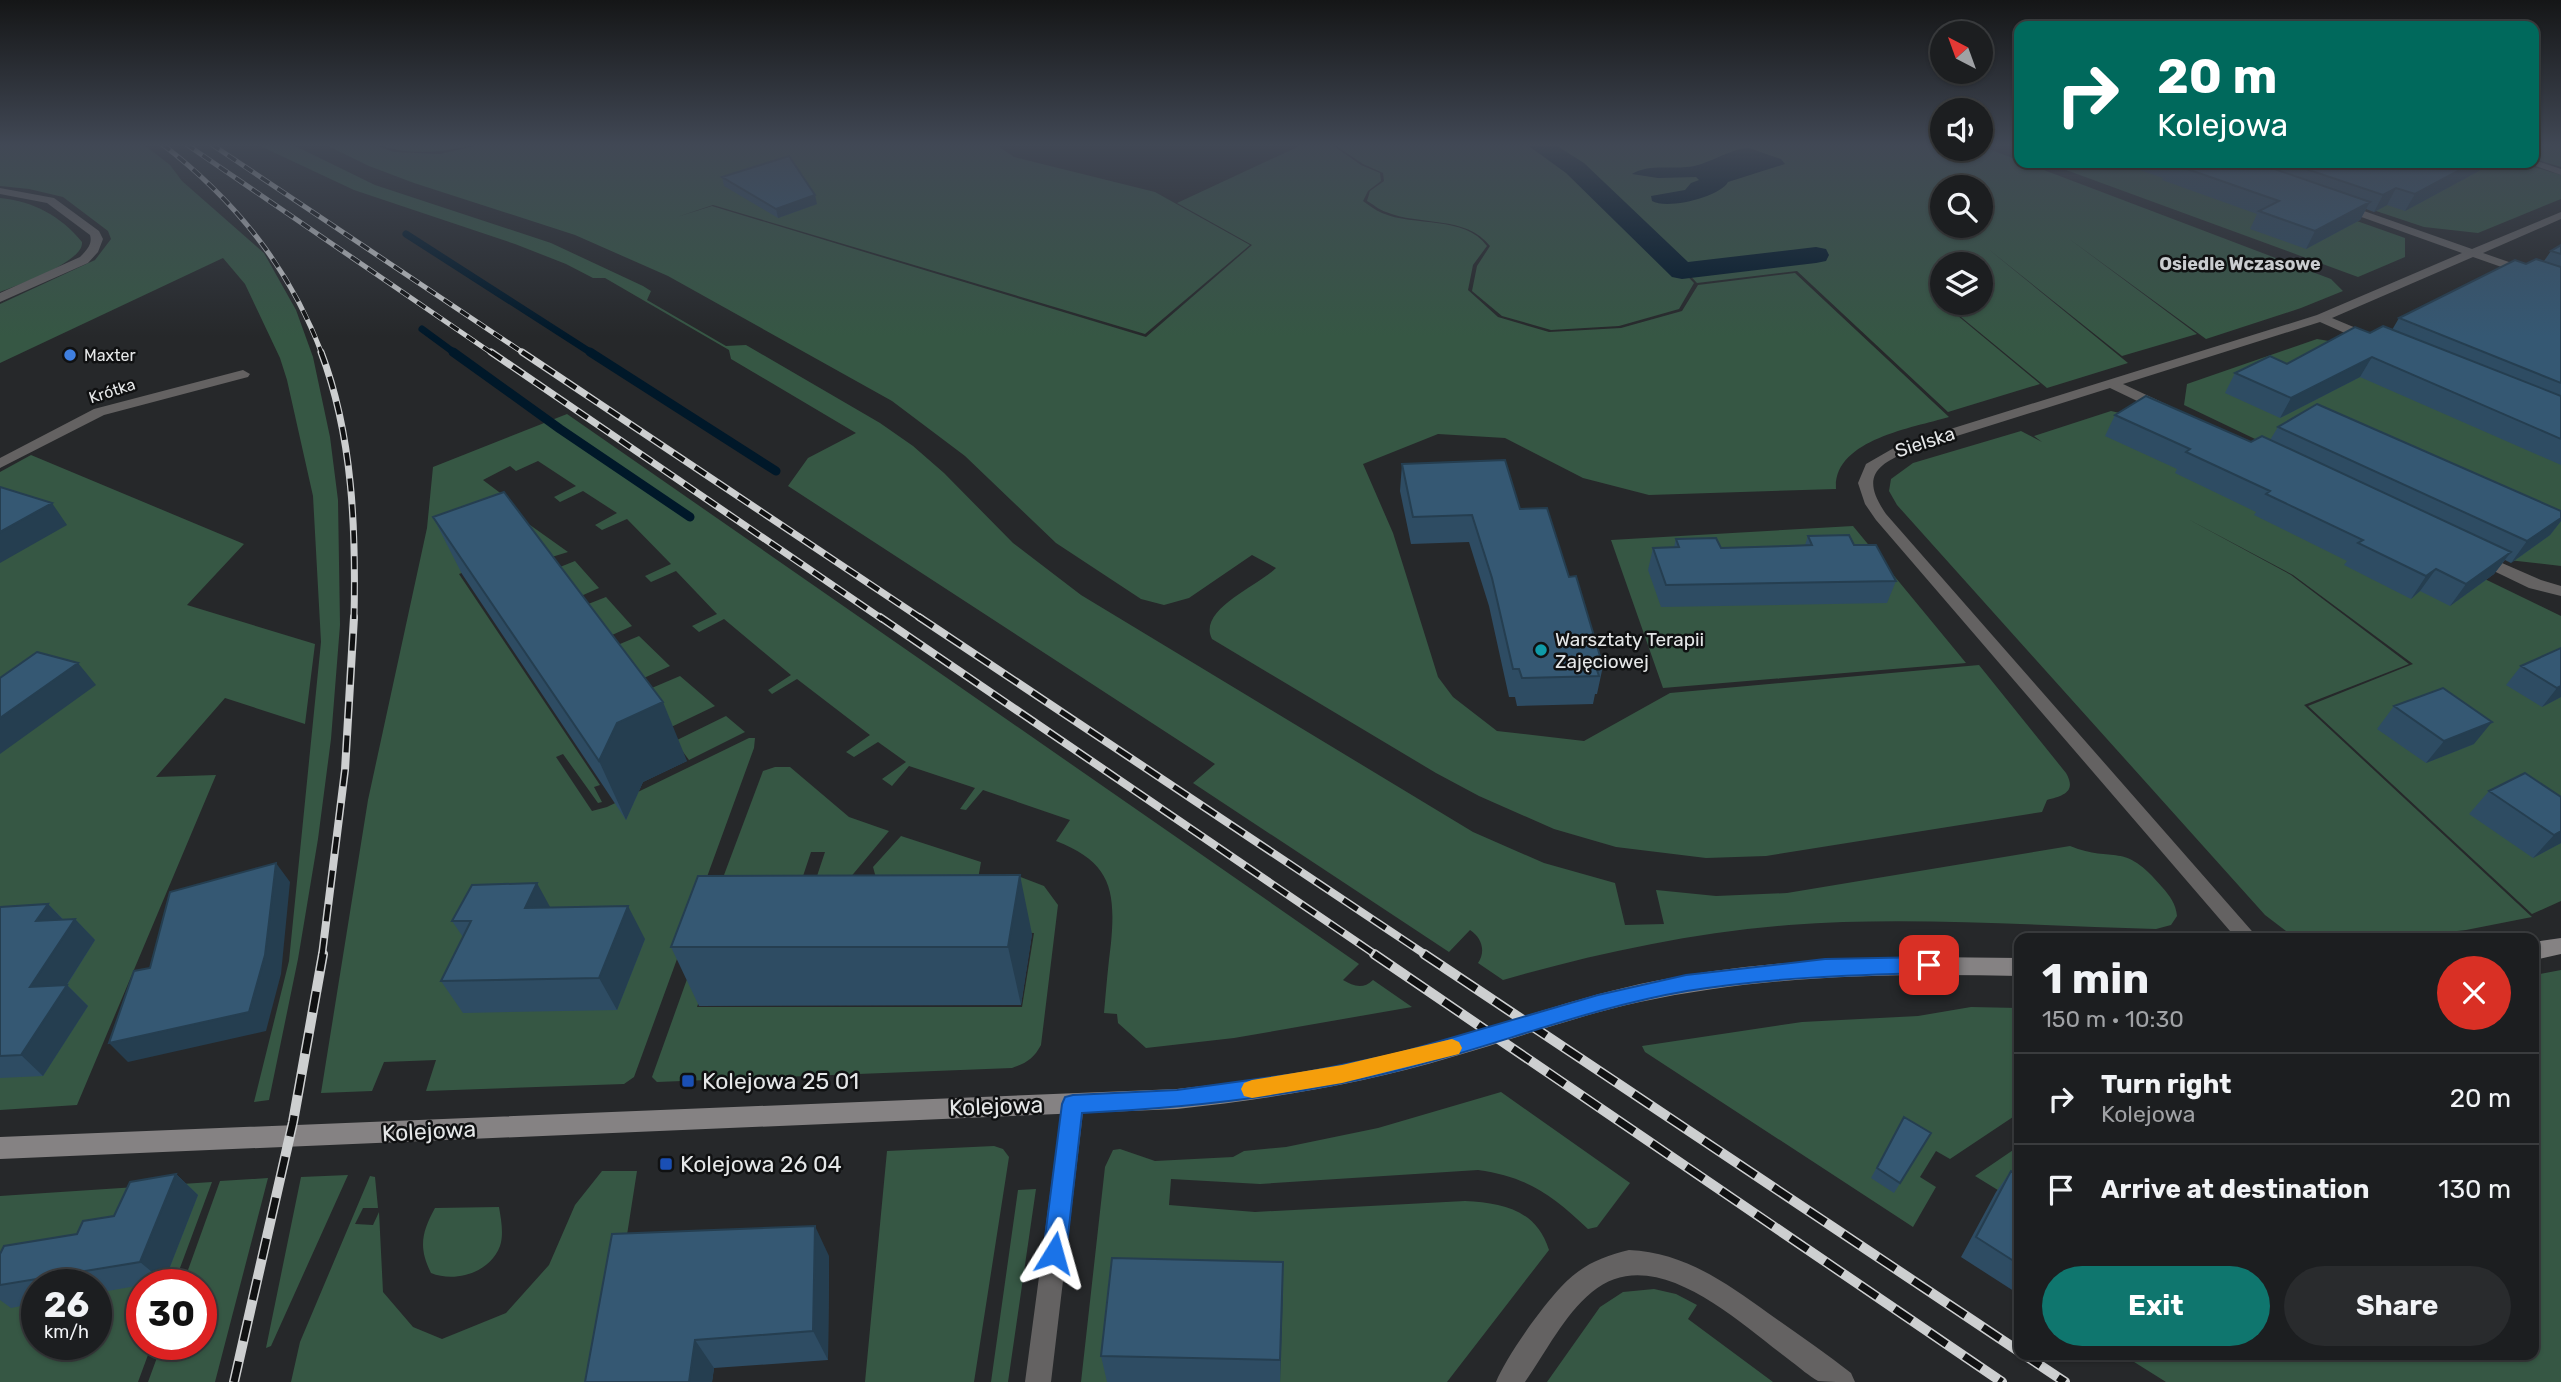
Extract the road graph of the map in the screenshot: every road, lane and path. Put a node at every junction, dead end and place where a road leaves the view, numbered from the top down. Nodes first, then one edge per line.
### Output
1 (62, 208) edge
2 (2347, 208) edge
3 (2561, 215) edge
4 (2472, 253) junction
5 (2561, 284) edge
6 (0, 299) edge
7 (2320, 318) junction
8 (2384, 344) edge
9 (243, 374) dead end
10 (2112, 383) junction
11 (2174, 413) edge
12 (0, 464) edge
13 (2460, 549) edge
14 (2561, 591) edge
15 (2244, 933) edge
16 (2561, 946) edge
17 (2539, 950) edge
18 (2014, 967) edge
19 (1073, 1104) junction
20 (0, 1148) edge
21 (1040, 1369) edge
22 (1028, 1382) edge
23 (1509, 1382) edge
24 (1842, 1382) edge

1 - 6 street
2 - 4 street
3 - 4 street, Sielska
4 - 5 street
4 - 7 street, Sielska
7 - 8 street
7 - 10 street, Sielska
9 - 12 street, Krótka
10 - 11 street
10 - 15 street, Sielska
13 - 14 street
16 - 17 street
18 - 19 street, Kolejowa
19 - 20 street, Kolejowa
19 - 21 street
21 - 22 street
23 - 24 street

